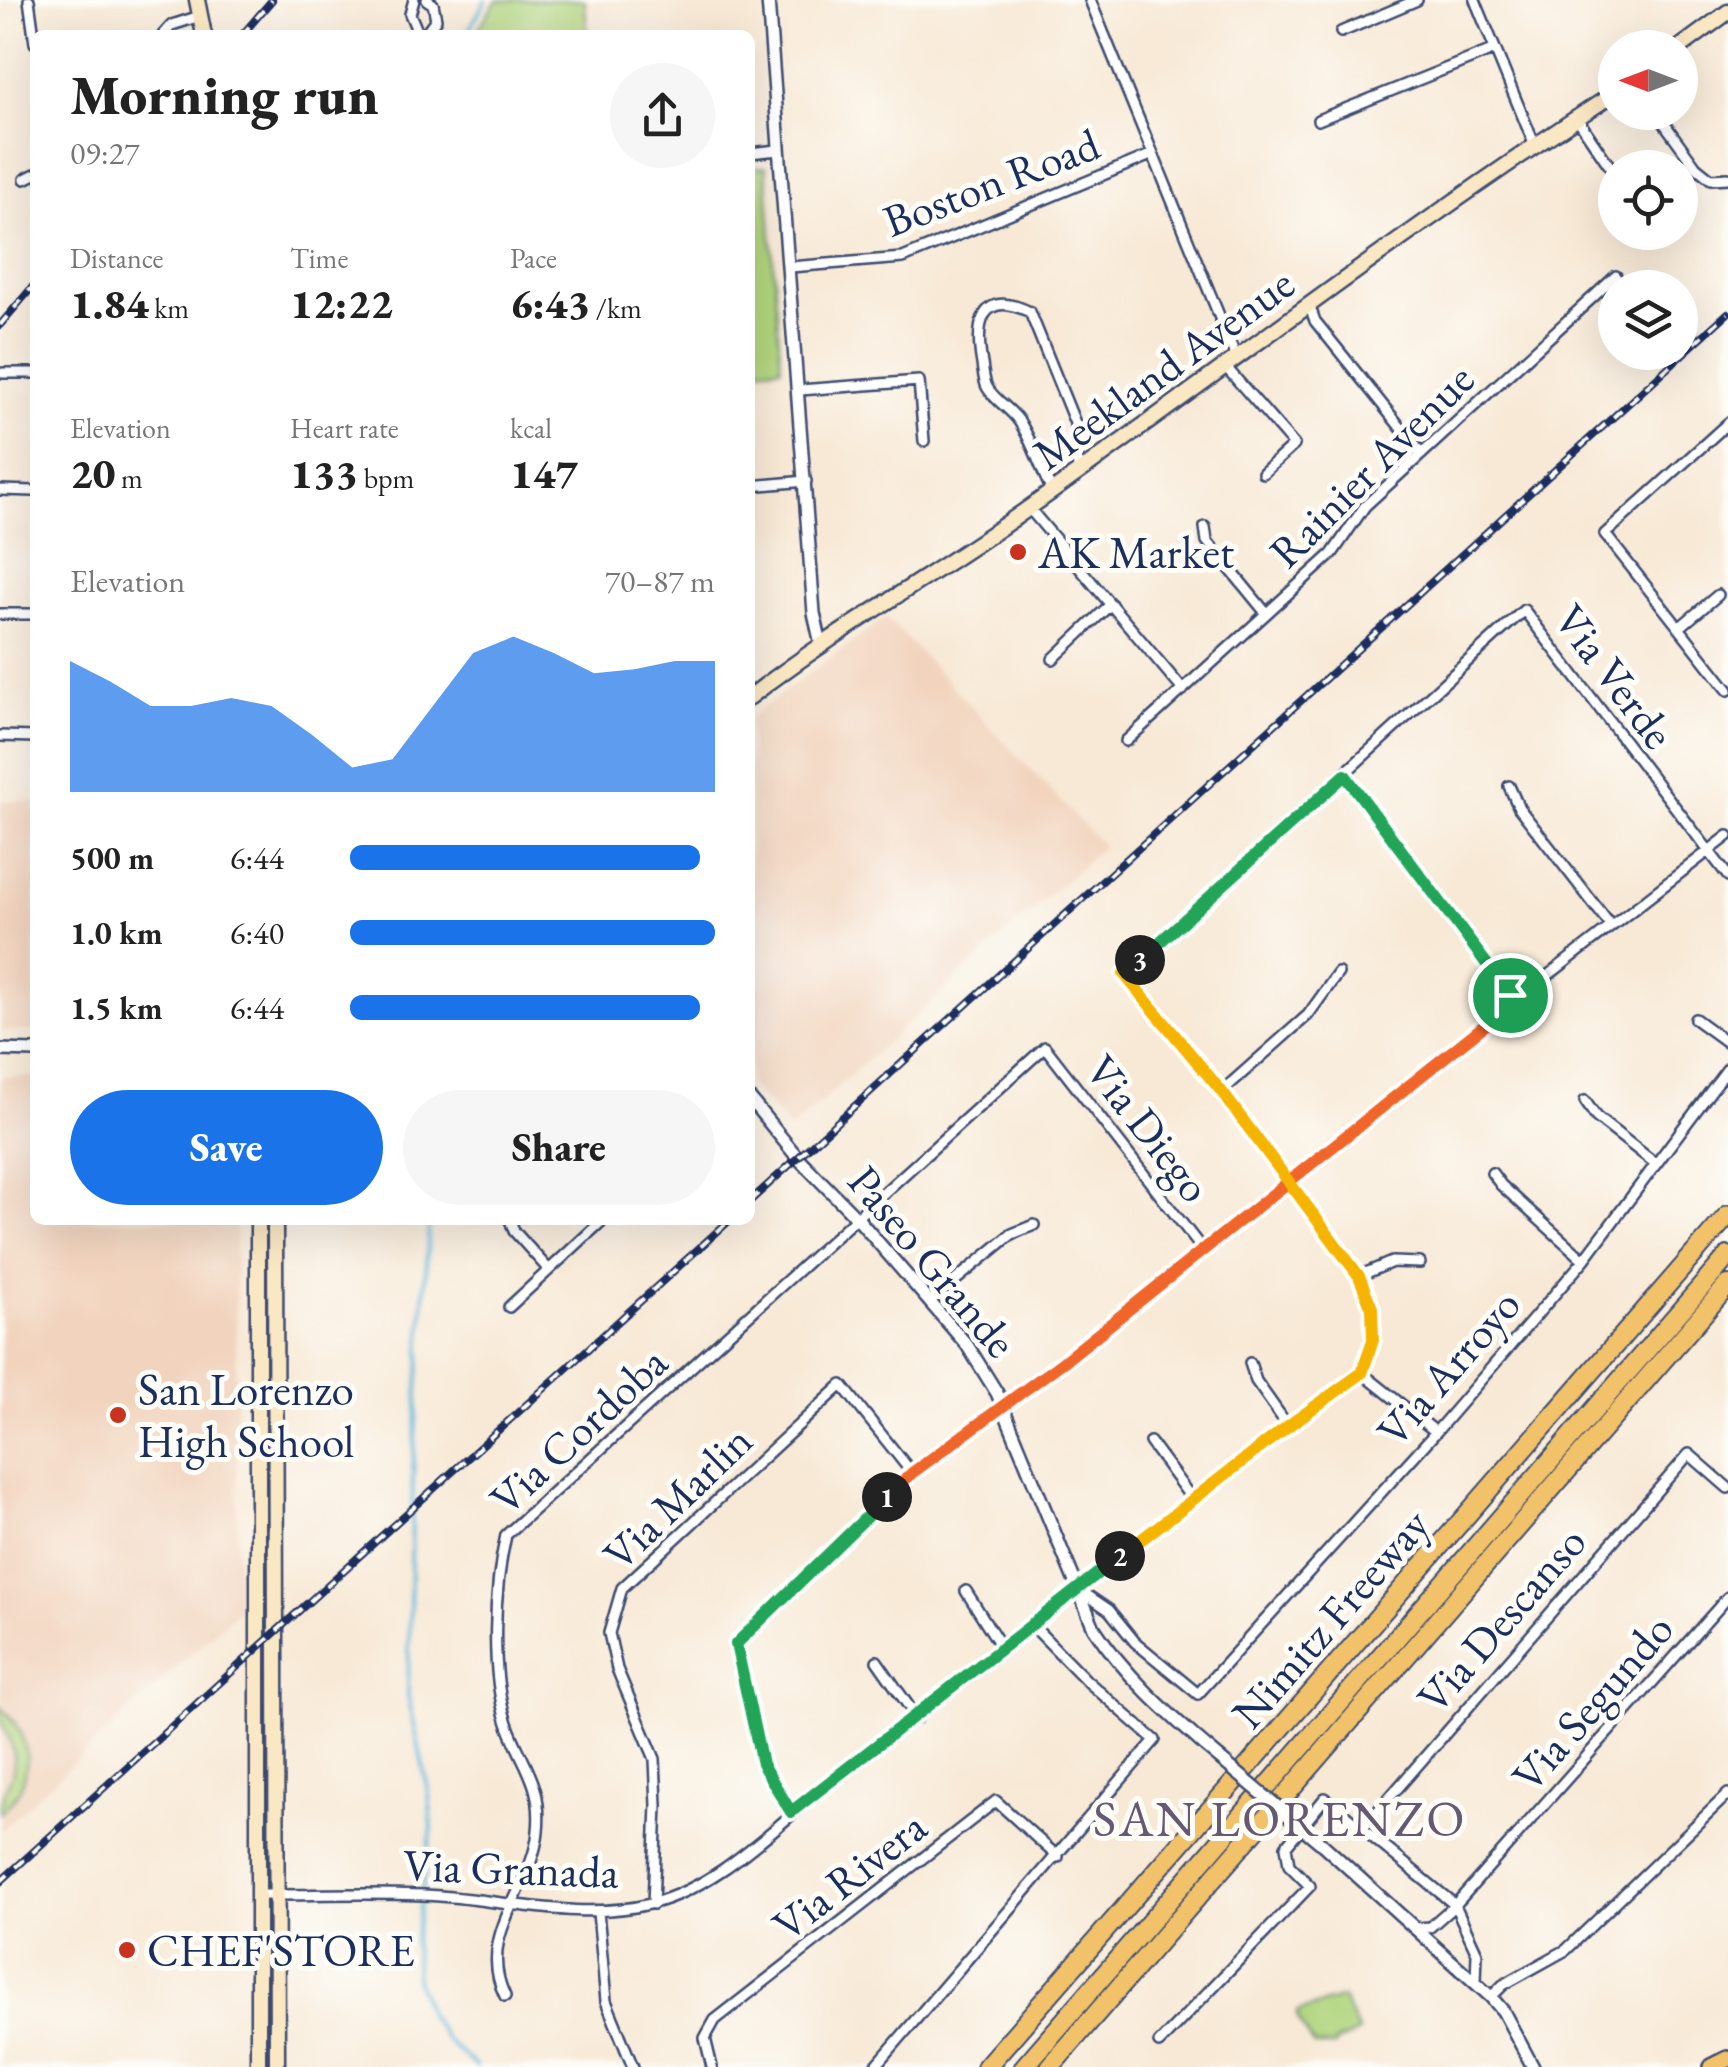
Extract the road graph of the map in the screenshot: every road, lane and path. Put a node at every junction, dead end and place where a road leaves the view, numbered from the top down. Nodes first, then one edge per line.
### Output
1 (29, 0) edge
2 (197, 0) edge
3 (414, 0) edge
4 (427, 0) edge
5 (1090, 0) edge
6 (1416, 0) edge
7 (1475, 0) edge
8 (772, 2) edge
9 (1728, 12) edge
10 (200, 16) junction
11 (33, 30) edge
12 (168, 30) edge
13 (203, 30) edge
14 (418, 30) edge
15 (425, 30) edge
16 (1341, 32) dead end
17 (1698, 34) edge
18 (1495, 49) junction
19 (1598, 104) edge
20 (1577, 118) junction
21 (1318, 120) dead end
22 (1669, 130) edge
23 (1535, 146) junction
24 (778, 150) junction
25 (1599, 150) edge
26 (755, 152) edge
27 (1153, 154) junction
28 (1728, 178) edge
29 (790, 268) junction
30 (1598, 293) edge
31 (1310, 307) junction
32 (1230, 361) junction
33 (3, 373) dead end
34 (30, 374) edge
35 (800, 390) junction
36 (1728, 423) edge
37 (924, 441) dead end
38 (1422, 454) junction
39 (1078, 471) junction
40 (1263, 473) dead end
41 (806, 481) junction
42 (755, 486) edge
43 (0, 490) edge
44 (30, 490) edge
45 (1052, 491) junction
46 (1029, 508) junction
47 (1206, 526) dead end
48 (1718, 595) dead end
49 (1110, 604) junction
50 (0, 614) edge
51 (30, 614) edge
52 (1266, 614) junction
53 (1679, 628) junction
54 (821, 644) junction
55 (1053, 659) dead end
56 (1183, 690) junction
57 (1728, 690) edge
58 (755, 693) edge
59 (0, 736) edge
60 (30, 737) edge
61 (1126, 740) dead end
62 (1345, 775) junction
63 (1508, 786) dead end
64 (1728, 836) edge
65 (1708, 851) junction
66 (1728, 876) edge
67 (1612, 926) junction
68 (1338, 973) dead end
69 (1515, 1001) junction
70 (1695, 1019) dead end
71 (1728, 1044) edge
72 (1045, 1047) joint
73 (0, 1050) edge
74 (30, 1051) edge
75 (1728, 1068) edge
76 (1222, 1092) junction
77 (1585, 1102) dead end
78 (755, 1105) edge
79 (1656, 1164) junction
80 (1492, 1172) dead end
81 (1288, 1184) junction
82 (1728, 1215) edge
83 (857, 1218) junction
84 (1034, 1224) dead end
85 (258, 1225) edge
86 (275, 1225) edge
87 (512, 1225) edge
88 (598, 1225) edge
89 (1202, 1249) junction
90 (1728, 1256) edge
91 (1584, 1260) junction
92 (1420, 1262) dead end
93 (548, 1270) junction
94 (1359, 1276) junction
95 (1728, 1285) edge
96 (928, 1302) junction
97 (509, 1307) dead end
98 (276, 1336) junction
99 (258, 1337) junction
100 (1250, 1363) dead end
101 (1362, 1373) junction
102 (1003, 1408) junction
103 (1288, 1426) junction
104 (1436, 1432) junction
105 (1150, 1442) dead end
106 (912, 1473) junction
107 (1728, 1488) edge
108 (1192, 1499) junction
109 (1078, 1589) junction
110 (966, 1591) dead end
111 (1728, 1596) edge
112 (1032, 1625) junction
113 (1002, 1648) junction
114 (877, 1662) dead end
115 (916, 1718) junction
116 (1726, 1802) edge
117 (791, 1812) junction
118 (1362, 1828) junction
119 (1058, 1858) junction
120 (259, 1895) junction
121 (276, 1895) junction
122 (513, 1904) junction
123 (652, 1904) junction
124 (1455, 1905) junction
125 (598, 1912) junction
126 (1418, 1928) junction
127 (1476, 1980) junction
128 (505, 1996) dead end
129 (1491, 1997) junction
130 (1159, 2043) dead end
131 (1728, 2059) edge
132 (258, 2067) edge
133 (277, 2067) edge
134 (633, 2067) edge
135 (712, 2067) edge
136 (876, 2067) edge
137 (986, 2067) edge
138 (1024, 2067) edge
139 (1050, 2067) edge
140 (1533, 2067) edge
141 (1712, 2067) edge

1 - 11 street
2 - 10 main road
3 - 14 street
4 - 15 street
5 - 27 street
6 - 16 street
7 - 18 street
8 - 24 street
9 - 17 main road
10 - 12 street
10 - 13 main road
18 - 21 street
18 - 23 street
19 - 20 main road, Meekland Avenue
20 - 23 main road, Meekland Avenue
20 - 25 street
22 - 28 street
23 - 31 main road, Meekland Avenue
24 - 26 street
24 - 29 street
27 - 29 street, Boston Road
27 - 32 street
29 - 35 street
30 - 38 street, Rainier Avenue
31 - 32 main road, Meekland Avenue
31 - 38 street
32 - 39 main road, Meekland Avenue
32 - 40 street
33 - 34 street
35 - 37 street
35 - 41 street
36 - 53 street
38 - 52 street, Rainier Avenue
39 - 45 main road, Meekland Avenue
39 - 45 street
41 - 42 street
41 - 54 street
43 - 44 street
45 - 46 main road, Meekland Avenue
46 - 49 street
46 - 54 main road, Meekland Avenue
47 - 52 street
48 - 53 street
49 - 55 street
49 - 56 street
50 - 51 street
52 - 56 street, Rainier Avenue
53 - 57 street
54 - 58 main road, Meekland Avenue
56 - 61 street, Rainier Avenue
59 - 60 street
62 - 65 street, Via Verde
62 - 69 street
62 - 76 street
63 - 67 street
64 - 65 street
65 - 66 street, Via Verde
65 - 67 street
67 - 69 street
68 - 76 street
69 - 81 street
70 - 71 street
72 - 83 street, Via Cordoba
72 - 89 street, Via Diego
73 - 74 street
75 - 79 street, Via Arroyo
76 - 81 street
77 - 79 street
78 - 83 street, Paseo Grande
79 - 91 street, Via Arroyo
80 - 91 street
81 - 89 street
81 - 94 street
82 - 137 highway, Nimitz Freeway
83 - 96 street, Paseo Grande
83 - 122 street, Via Cordoba
84 - 96 street
85 - 99 main road
86 - 98 main road
87 - 93 street
88 - 93 street
89 - 102 street
90 - 138 highway
91 - 104 street, Via Arroyo
92 - 94 street
93 - 97 street
94 - 101 street
95 - 139 highway, Nimitz Freeway
96 - 102 street, Paseo Grande
98 - 99 main road
98 - 121 main road
99 - 120 main road
100 - 103 street
101 - 103 street, Via Granada
101 - 104 street
102 - 106 street
102 - 109 street, Paseo Grande
103 - 108 street, Via Granada
104 - 109 street, Via Arroyo
105 - 108 street
106 - 117 street
106 - 123 street, Via Marlin
107 - 118 street, Via Descanso
108 - 109 street, Via Granada
109 - 112 street, Via Granada
109 - 126 street, Paseo Grande, bridge
110 - 113 street
111 - 124 street, Via Segundo
112 - 113 street, Via Granada
112 - 119 street
113 - 115 street, Via Granada
114 - 115 street
115 - 117 street, Via Granada
116 - 129 street
117 - 123 street, Via Granada
118 - 124 street
118 - 130 street
119 - 135 street, Via Rivera
119 - 136 street
120 - 121 street, Via Granada
120 - 132 main road
121 - 122 street, Via Granada
121 - 133 main road
122 - 125 street, Via Granada
122 - 128 street, Via Cordoba
123 - 125 street, Via Granada
124 - 126 street, Via Segundo
124 - 127 street
125 - 134 street
126 - 127 street, Paseo Grande
127 - 129 street, Paseo Grande
129 - 140 street, Paseo Grande
131 - 141 main road

